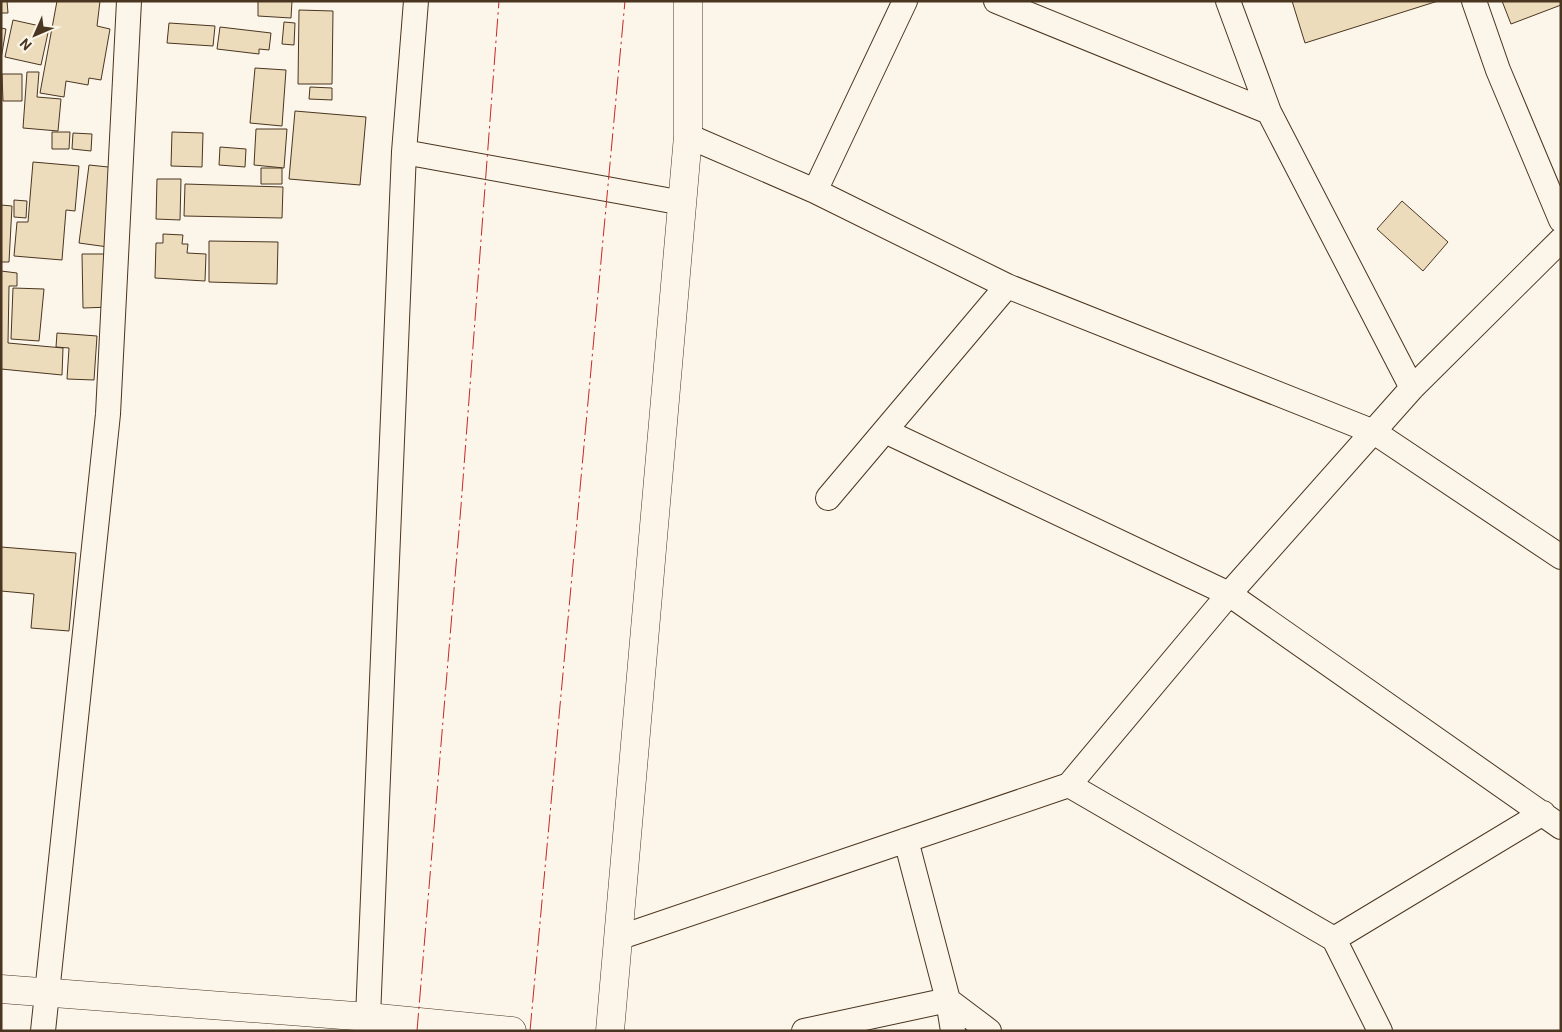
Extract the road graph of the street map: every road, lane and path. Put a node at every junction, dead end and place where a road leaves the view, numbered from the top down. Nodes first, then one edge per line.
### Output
1 (129, 1) edge
2 (416, 1) edge
3 (688, 1) edge
4 (905, 1) edge
5 (996, 1) edge
6 (1228, 1) edge
7 (1474, 1) edge
8 (1269, 112) junction
9 (688, 136) junction
10 (404, 152) junction
11 (815, 191) junction
12 (683, 203) junction
13 (1561, 220) edge
14 (1561, 240) edge
15 (1007, 286) junction
16 (1412, 388) junction
17 (885, 431) junction
18 (1374, 432) junction
19 (828, 498) dead end
20 (1561, 557) edge
21 (1228, 594) junction
22 (1069, 785) junction
23 (1552, 820) edge
24 (906, 840) junction
25 (618, 938) junction
26 (1334, 939) junction
27 (1, 989) edge
28 (46, 993) junction
29 (948, 1000) junction
30 (368, 1017) junction
31 (43, 1031) edge
32 (512, 1031) edge
33 (610, 1031) edge
34 (804, 1031) edge
35 (953, 1031) edge
36 (989, 1031) edge
37 (1380, 1031) edge

1 - 28 street
2 - 10 street
3 - 9 main road
4 - 11 street
5 - 8 street
6 - 8 street
7 - 13 street
8 - 16 street
9 - 11 street
9 - 12 main road
10 - 12 street
10 - 30 street
11 - 15 street
12 - 25 main road
14 - 16 street
15 - 17 street
15 - 18 street
16 - 18 street
17 - 19 street
17 - 21 street
18 - 20 street
18 - 21 street
21 - 22 street
21 - 23 street
22 - 24 street
22 - 26 street
23 - 26 street
24 - 25 street
24 - 29 street
25 - 33 main road
26 - 37 street
27 - 28 main road
28 - 30 main road
28 - 31 street
29 - 34 street
29 - 35 street
29 - 36 street
30 - 32 main road

